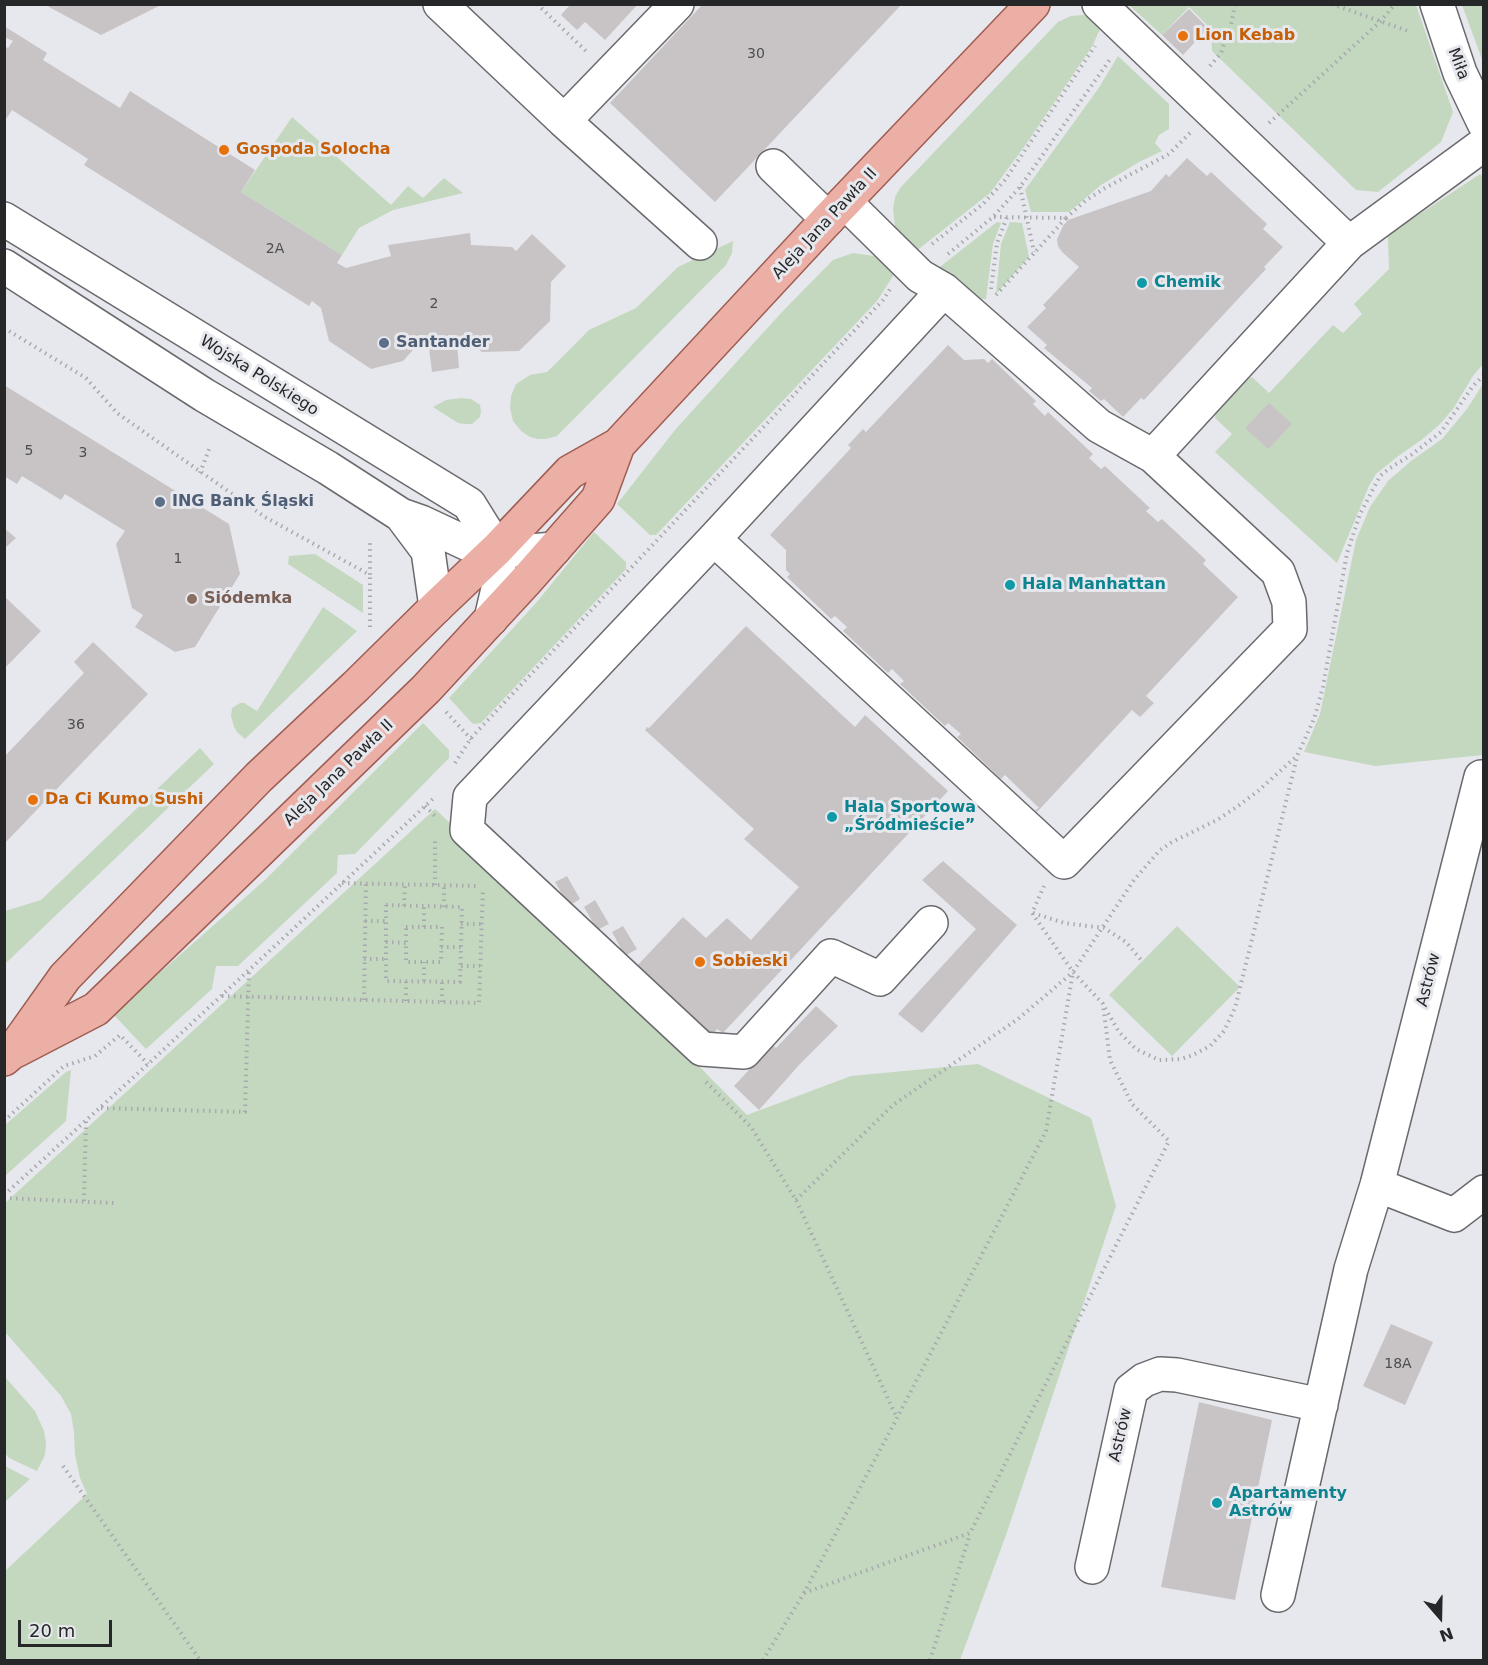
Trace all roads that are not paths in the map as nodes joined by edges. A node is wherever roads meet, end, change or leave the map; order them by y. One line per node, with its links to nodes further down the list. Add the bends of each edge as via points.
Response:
1 (440, 4): 6 (street)
2 (677, 4): 6 (street)
3 (1033, 4): 10 (main road, Aleja Jana Pawła II)
4 (1437, 4): 7 (street, Miła, via 1460,74)
5 (1114, 19): 13 (street)
6 (564, 121): 12 (street)
7 (1484, 123)
8 (1484, 144): 13 (street)
9 (773, 166): 10 (street)
10 (836, 211): 15 (street); 16 (main road, Aleja Jana Pawła II)
11 (4, 219): 20 (street, Wojska Polskiego, via 469,504)
12 (700, 243)
13 (1349, 243): 17 (street)
14 (4, 266): 18 (street, via 194,389)
15 (924, 277): 17 (street, via 982,307 1100,426); 19 (street)
16 (618, 445): 20 (main road, Aleja Jana Pawła II, via 570,472); 21 (main road, Aleja Jana Pawła II, via 598,499)
17 (1153, 456): 19 (street, via 1278,572 1289,602 1290,629 1064,862)
18 (401, 515): 20 (street, via 468,544); 22 (street, via 428,551)
19 (714, 539): 25 (street, via 470,797 467,830 702,1049 744,1052 831,956 880,979)
20 (497, 549): 21 (street); 22 (main road, Aleja Jana Pawła II); 23 (street, Wojska Polskiego, via 500,580)
21 (554, 549): 23 (main road, Aleja Jana Pawła II)
22 (435, 607): 26 (main road, Aleja Jana Pawła II, via 259,777 65,977)
23 (491, 619): 26 (main road, Aleja Jana Pawła II, via 426,689 96,1009)
24 (1484, 777): 27 (street, Astrów)
25 (931, 923)
26 (7, 1053)
27 (1377, 1185): 28 (street, via 1454,1215); 29 (street, Astrów, via 1351,1269)
28 (1484, 1192)
29 (1321, 1405): 30 (street, Astrów, via 1177,1375 1160,1374 1144,1380 1131,1390); 31 (street, Astrów)
30 (1092, 1567)
31 (1278, 1595)

